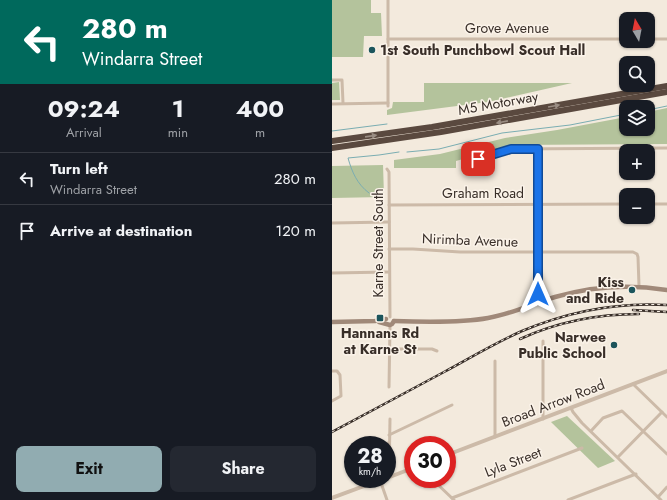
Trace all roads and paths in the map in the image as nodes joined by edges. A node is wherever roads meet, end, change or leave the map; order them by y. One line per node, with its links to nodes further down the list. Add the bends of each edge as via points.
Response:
1 (388, 0): 3 (street)
2 (667, 38): 5 (street)
3 (388, 39): 4 (street, Grove Avenue); 10 (street, via 388,104)
4 (619, 39)
5 (655, 39)
6 (332, 80): 10 (street, via 342,80)
7 (667, 86): 11 (highway, M5 Motorway, one-way to 7, via 432,127)
8 (667, 92): 12 (highway, M5 Motorway, one-way to 12, via 462,129)
9 (332, 104): 10 (street)
10 (343, 104)
11 (332, 141)
12 (332, 148)
13 (667, 148): 14 (street)
14 (538, 149): 15 (street, via 511,149); 17 (street)
15 (478, 159)
16 (387, 169): 21 (street, Karne Street South)
17 (538, 204): 18 (street, Graham Road); 21 (street, Graham Road); 25 (street)
18 (619, 204)
19 (655, 204): 20 (street)
20 (667, 204)
21 (389, 205): 22 (street, Karne Street South)
22 (389, 222): 23 (street); 24 (street, Karne Street South)
23 (332, 224)
24 (389, 249): 25 (street, Nirimba Avenue); 26 (street, Karne Street South)
25 (538, 252): 28 (street, Nirimba Avenue, via 633,252 638,257); 30 (street)
26 (389, 272): 27 (street); 31 (street, Karne Street South)
27 (332, 273)
28 (639, 286): 29 (main road); 30 (main road, via 594,288)
29 (667, 290)
30 (540, 302): 31 (main road, via 510,313 465,321)
31 (389, 321): 32 (main road); 34 (street, Karne Street South)
32 (332, 322)
33 (543, 341): 47 (street)
34 (390, 350): 35 (street); 40 (street, Karne Street South)
35 (437, 351)
36 (495, 361): 51 (street)
37 (332, 371): 41 (street, via 339,372 340,375 340,396)
38 (667, 371): 39 (street, Broad Arrow Road)
39 (633, 384): 43 (street, Broad Arrow Road); 44 (street)
40 (389, 387)
41 (332, 401)
42 (452, 405): 50 (street)
43 (571, 408): 47 (street, Broad Arrow Road); 48 (street)
44 (662, 412): 45 (street); 49 (street)
45 (667, 417)
46 (390, 419): 50 (street)
47 (543, 419): 51 (street, Broad Arrow Road)
48 (591, 431): 49 (street, via 603,418 622,411); 55 (street)
49 (643, 431): 54 (street); 55 (street)
50 (389, 435)
51 (495, 437): 53 (street, Broad Arrow Road)
52 (582, 448): 63 (street, Lyla Street)
53 (456, 452)
54 (667, 454)
55 (618, 457): 56 (street)
56 (636, 474): 61 (street); 65 (street)
57 (667, 487): 61 (street)
58 (360, 488): 62 (street)
59 (384, 488): 64 (street)
60 (441, 488): 63 (street)
61 (658, 496): 66 (street)
62 (332, 498)
63 (453, 499)
64 (387, 500)
65 (568, 500)
66 (661, 500)

